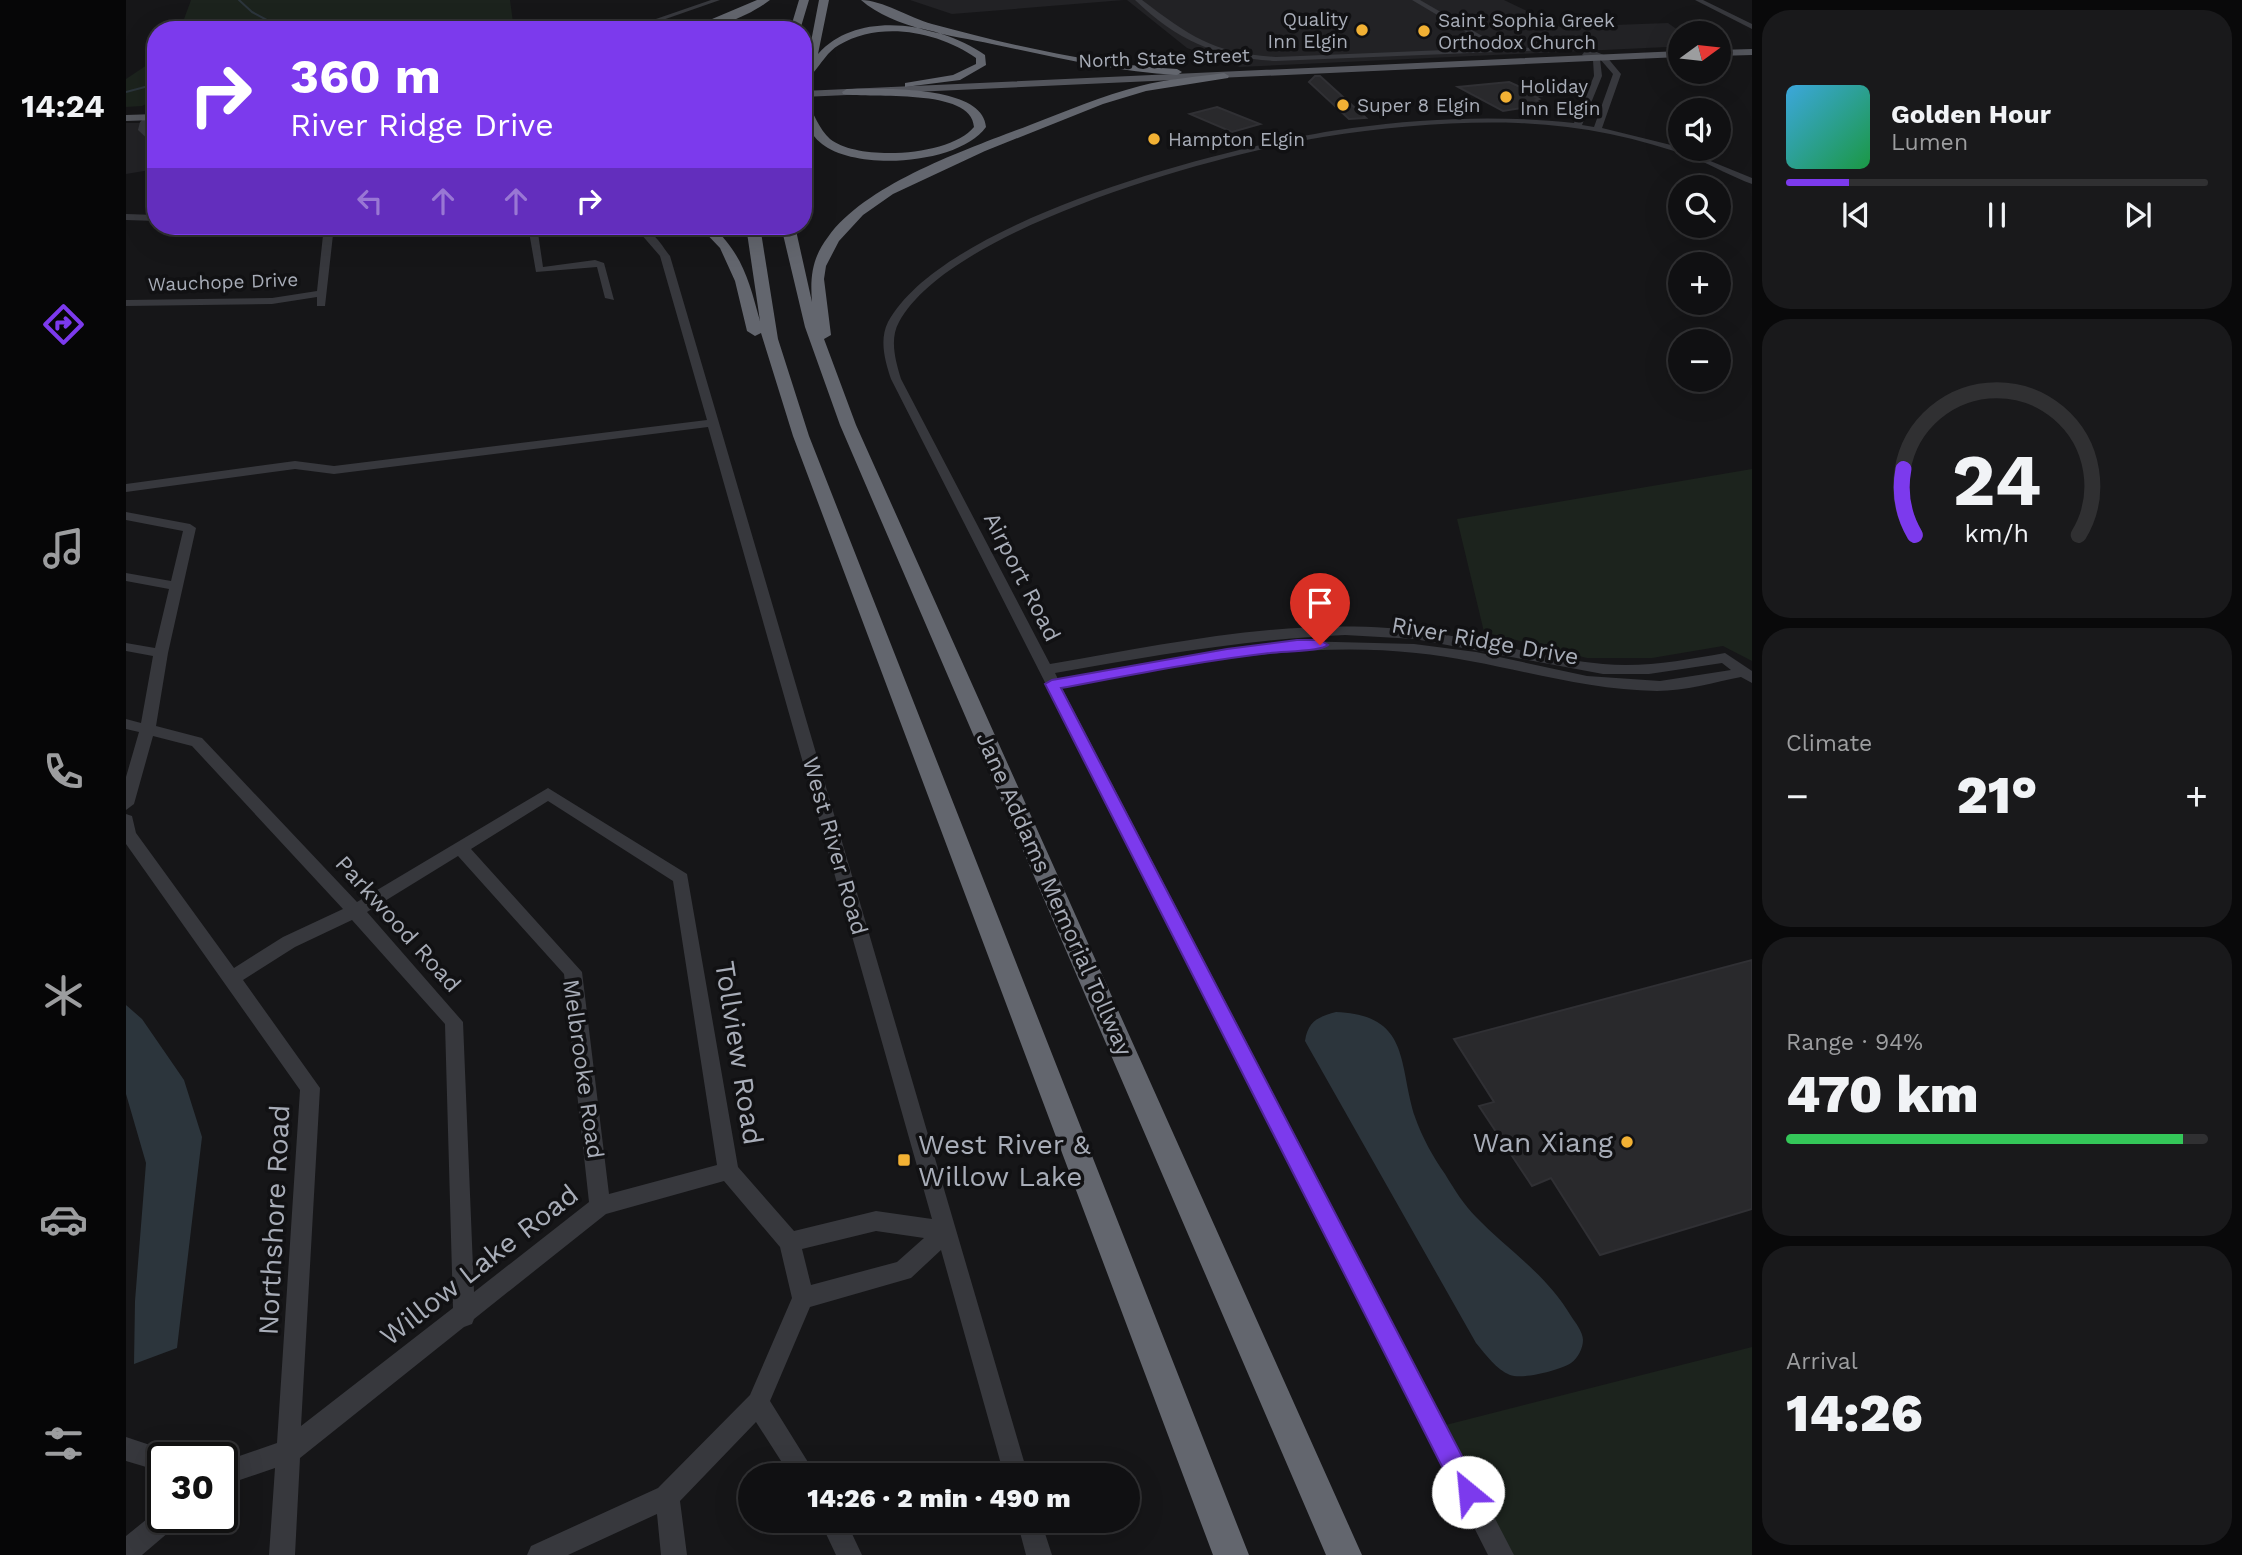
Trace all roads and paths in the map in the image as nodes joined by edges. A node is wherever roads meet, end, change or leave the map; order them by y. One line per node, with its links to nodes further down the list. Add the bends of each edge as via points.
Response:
1 (718, 0): 9 (street)
2 (765, 0): 10 (highway)
3 (804, 0): 11 (highway)
4 (824, 0): 17 (highway)
5 (866, 0): 22 (highway, via 903,18 1092,64)
6 (1138, 0): 13 (street, via 1199,45 1241,57)
7 (1416, 0): 13 (street)
8 (1698, 0): 12 (street)
9 (654, 21)
10 (720, 21)
11 (798, 21)
12 (1752, 27)
13 (1502, 50): 18 (street, via 1564,48)
14 (1752, 52): 15 (main road)
15 (1731, 53)
16 (1668, 55): 18 (main road)
17 (812, 57)
18 (1599, 58): 19 (main road, North State Street); 21 (street); 22 (main road, North State Street); 31 (street, via 1617,74)
19 (1564, 61): 21 (main road); 22 (main road, North State Street)
20 (812, 68): 23 (highway, via 834,44 874,31 944,35 981,57 981,65 956,78)
21 (1598, 71): 30 (street)
22 (1225, 74): 23 (main road, North State Street); 26 (main road, North State Street); 43 (highway, via 1144,88 1043,122 888,191 858,212 833,239 819,266)
23 (891, 86): 24 (main road, North State Street)
24 (812, 91)
25 (812, 91): 26 (main road, North State Street)
26 (847, 92): 29 (highway, via 946,99 971,108 980,127 970,139 947,149 881,156 830,144)
27 (147, 114): 28 (main road)
28 (126, 116)
29 (812, 120)
30 (1577, 127): 31 (street, Airport Road); 54 (street, Airport Road, via 1520,121 1459,123 1346,132 1257,147 1043,216 970,253 912,294 892,323 888,338 896,379)
31 (1597, 130): 32 (street, Airport Road, via 1657,143)
32 (1752, 181)
33 (126, 217): 34 (street)
34 (147, 218)
35 (328, 235): 42 (street, Wauchope Drive, via 322,298)
36 (534, 235): 41 (street, via 540,270 601,265)
37 (649, 235): 44 (street, West River Road, via 665,256)
38 (714, 235): 45 (highway, via 726,246 742,281 770,380)
39 (754, 235): 45 (highway, via 770,339)
40 (790, 235): 43 (highway, Jane Addams Memorial Tollway, via 801,295)
41 (610, 299)
42 (126, 303)
43 (821, 356): 86 (highway, Jane Addams Memorial Tollway)
44 (713, 423): 46 (street, via 334,470 295,465); 64 (street, West River Road)
45 (800, 436): 85 (highway)
46 (126, 488)
47 (126, 516): 49 (street, via 190,528)
48 (126, 577): 49 (street)
49 (176, 586): 52 (street)
50 (1395, 639): 53 (street, River Ridge Drive, via 1587,681 1660,685); 53 (street, River Ridge Drive, via 1456,641 1605,669 1667,667 1725,658); 54 (street, River Ridge Drive, via 1297,645)
51 (126, 647): 52 (street)
52 (161, 653): 56 (street)
53 (1748, 675)
54 (1049, 677): 87 (street, Airport Road)
55 (126, 724): 56 (street, Parkwood Road)
56 (148, 728): 57 (street); 60 (street, Parkwood Road, via 197,742)
57 (126, 804)
58 (126, 820): 61 (street, Northshore Road, via 128,834)
59 (460, 848): 60 (street); 62 (street, Tollview Road, via 548,794 681,878); 63 (street, Melbrooke Road, via 573,972)
60 (355, 911): 61 (street, via 289,942); 67 (street, Parkwood Road, via 454,1023)
61 (231, 979): 70 (street, Northshore Road, via 310,1088)
62 (728, 1171): 63 (street, Willow Lake Road); 65 (street, Tollview Road)
63 (600, 1206): 67 (street, Willow Lake Road)
64 (946, 1231): 65 (street, via 876,1221); 66 (street, via 903,1270); 73 (street, West River Road)
65 (790, 1242): 66 (street, Tollview Road)
66 (803, 1298): 68 (street)
67 (464, 1316): 70 (street, Willow Lake Road)
68 (758, 1403): 72 (street); 75 (street)
69 (126, 1450): 71 (street)
70 (289, 1451): 74 (street, Willow Lake Road); 80 (street, Northshore Road)
71 (147, 1456)
72 (796, 1463)
73 (1013, 1463)
74 (238, 1469)
75 (667, 1497): 81 (street); 82 (street)
76 (148, 1533): 79 (street)
77 (840, 1533): 83 (street)
78 (1033, 1533): 84 (street)
79 (126, 1552)
80 (282, 1555)
81 (540, 1555)
82 (674, 1555)
83 (849, 1555)
84 (1039, 1555)
85 (1231, 1555)
86 (1343, 1555)
87 (1501, 1555)

